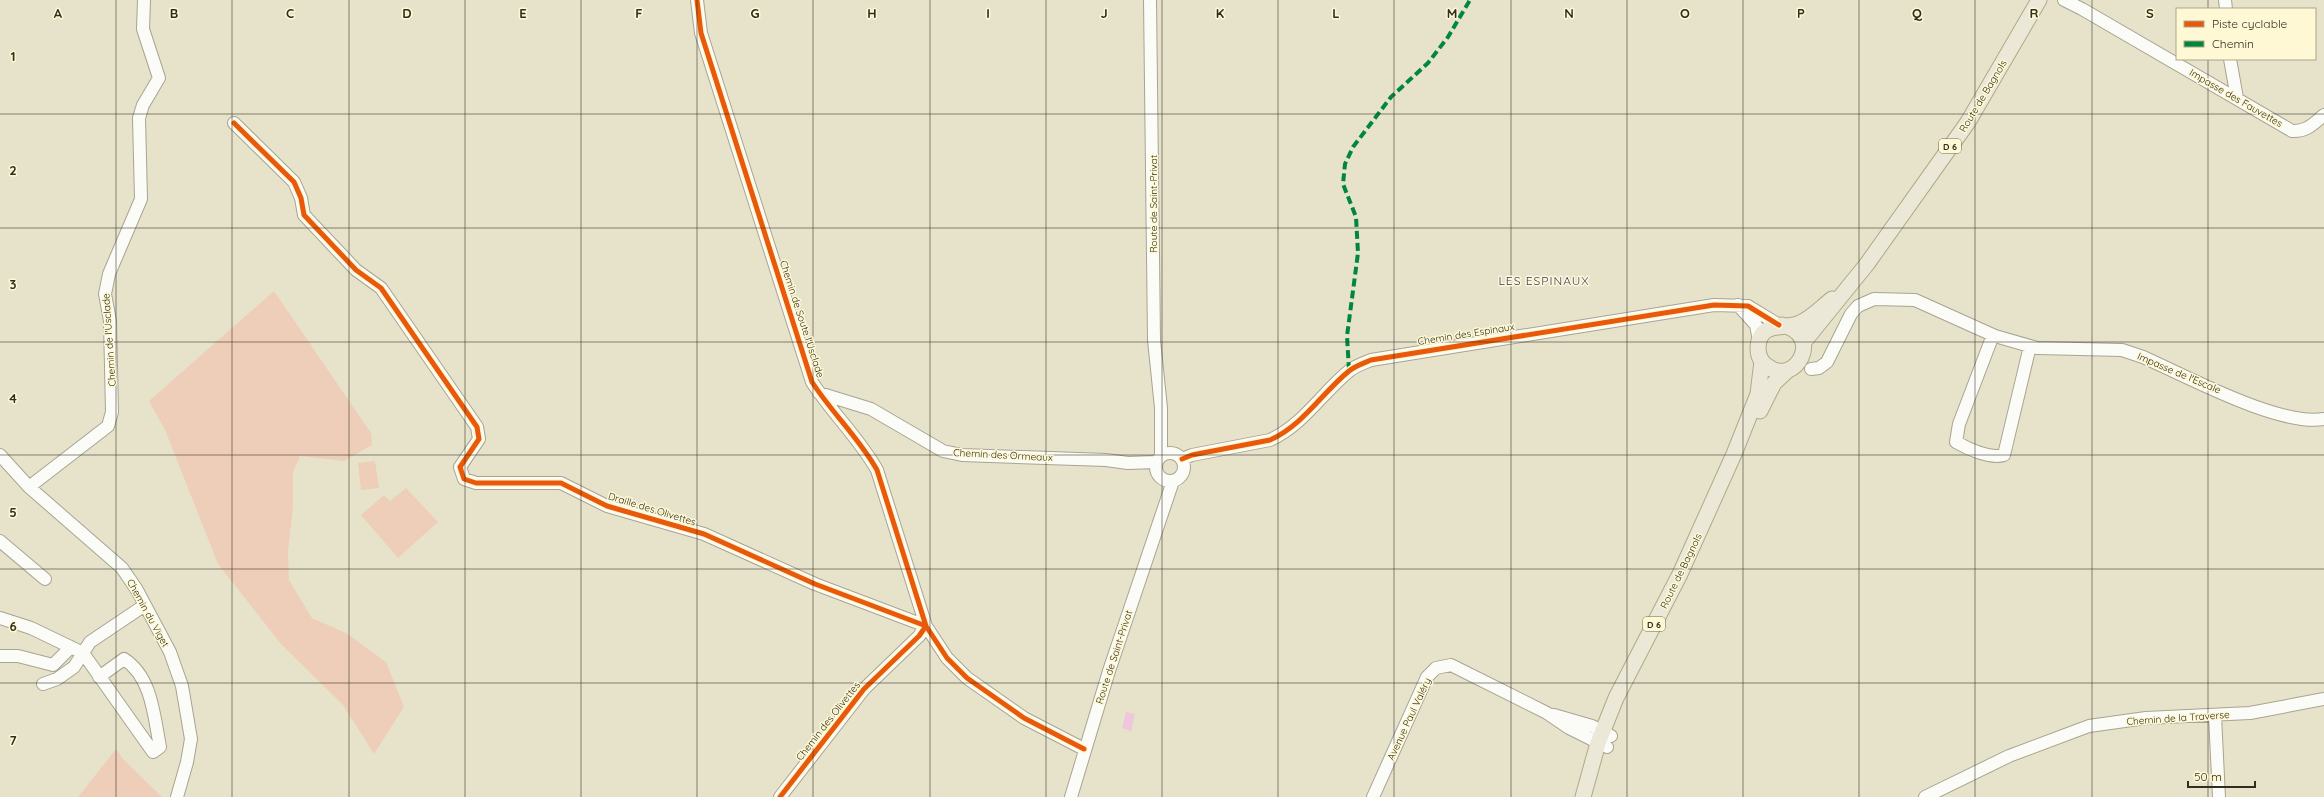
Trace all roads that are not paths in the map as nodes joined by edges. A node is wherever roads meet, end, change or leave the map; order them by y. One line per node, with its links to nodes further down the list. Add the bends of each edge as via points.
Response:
1 (144, 0): 26 (street, Chemin de l'Usclade, via 143,29 159,78 143,105 139,118 141,199 109,274 105,294 110,321 112,412 108,426)
2 (697, 0): 20 (street, Chemin de Soute l'Usclade, via 701,33 812,382)
3 (1150, 0): 24 (street, Route de Saint-Privat, via 1154,340)
4 (2039, 0): 10 (main road, Route de Bagnols / D 6, via 1968,122)
5 (2064, 0): 7 (street, Impasse des Fauvettes)
6 (2230, 60): 7 (street)
7 (2237, 98): 8 (street, Impasse des Fauvettes, via 2292,131 2309,128)
8 (2324, 115)
9 (234, 123): 32 (street, Draille des Olivettes, via 294,182 301,198 304,215 356,270 381,288 477,427 479,439 460,467 464,478 476,483 561,483 607,506 704,534 815,584)
10 (1850, 285): 12 (main road, D 6, via 1802,322); 15 (main road, D 6)
11 (1738, 305): 12 (street, Chemin des Espinaux, via 1748,306); 14 (street, via 1756,325); 24 (street, Chemin des Espinaux, via 1714,305 1371,360 1349,370 1291,429 1279,436 1220,449 1195,460)
12 (1781, 325): 14 (main road, via 1766,330); 15 (main road, via 1796,331)
13 (1993, 335): 16 (street, Impasse de l'Escale); 16 (street, via 1959,424 1956,442 1966,448 1998,456 2004,454); 19 (street, Impasse de l'Escale, via 1915,300 1874,299 1858,306 1827,362 1819,368)
14 (1759, 341): 17 (main road, via 1758,352)
15 (1803, 344): 18 (main road, via 1802,358); 19 (street, via 1805,360)
16 (2030, 346): 21 (street, Impasse de l'Escale, via 2122,350 2272,413)
17 (1762, 361): 18 (main road, via 1773,370); 23 (main road, D 6, via 1758,394)
18 (1790, 369): 19 (street); 23 (main road, D 6, via 1774,383)
19 (1811, 369)
20 (819, 393): 24 (street, Chemin des Ormeaux, via 870,409 943,451 962,455); 32 (street, Chemin de Soute l'Usclade, via 866,450 877,470)
21 (2324, 419)
22 (0, 455): 26 (street, Chemin du Viget)
23 (1737, 456): 40 (main road, Route de Bagnols / D 6, via 1630,679)
24 (1168, 464): 25 (street); 25 (street, Route de Saint-Privat, via 1181,476); 27 (street, Route de Saint-Privat)
25 (1173, 481): 27 (street, Route de Saint-Privat)
26 (29, 487): 30 (street, Chemin du Viget, via 122,568)
27 (1160, 519): 41 (street, Route de Saint-Privat)
28 (0, 541): 29 (street)
29 (45, 580)
30 (145, 605): 34 (street, via 90,642); 42 (street, Chemin du Viget, via 170,652 186,704 190,750)
31 (0, 618): 33 (street, via 31,628)
32 (926, 626): 41 (street, via 947,658 967,678 1024,718); 43 (street, Chemin des Olivettes, via 919,636 864,689)
33 (71, 647): 34 (street); 35 (street, via 52,664 18,656)
34 (83, 653): 36 (street); 37 (street, via 74,667 57,679)
35 (0, 656)
36 (99, 676): 36 (street, via 153,752 160,747 149,691 134,666 124,659)
37 (43, 684)
38 (2324, 699): 39 (street, Chemin de la Traverse, via 2250,713)
39 (2215, 716): 48 (street, Chemin de la Traverse, via 2146,718 2077,730 2009,756); 49 (street)
40 (1605, 740): 45 (street, Avenue Paul Valéry, via 1592,726 1547,713 1451,665 1436,668 1427,677); 46 (main road, Route de Bagnols / D 6); 47 (main road, Route de Bagnols / D 6)
41 (1084, 749): 44 (street, Route de Saint-Privat)
42 (177, 797)
43 (780, 797)
44 (1071, 797)
45 (1373, 797)
46 (1583, 797)
47 (1591, 797)
48 (1925, 797)
49 (2219, 797)

